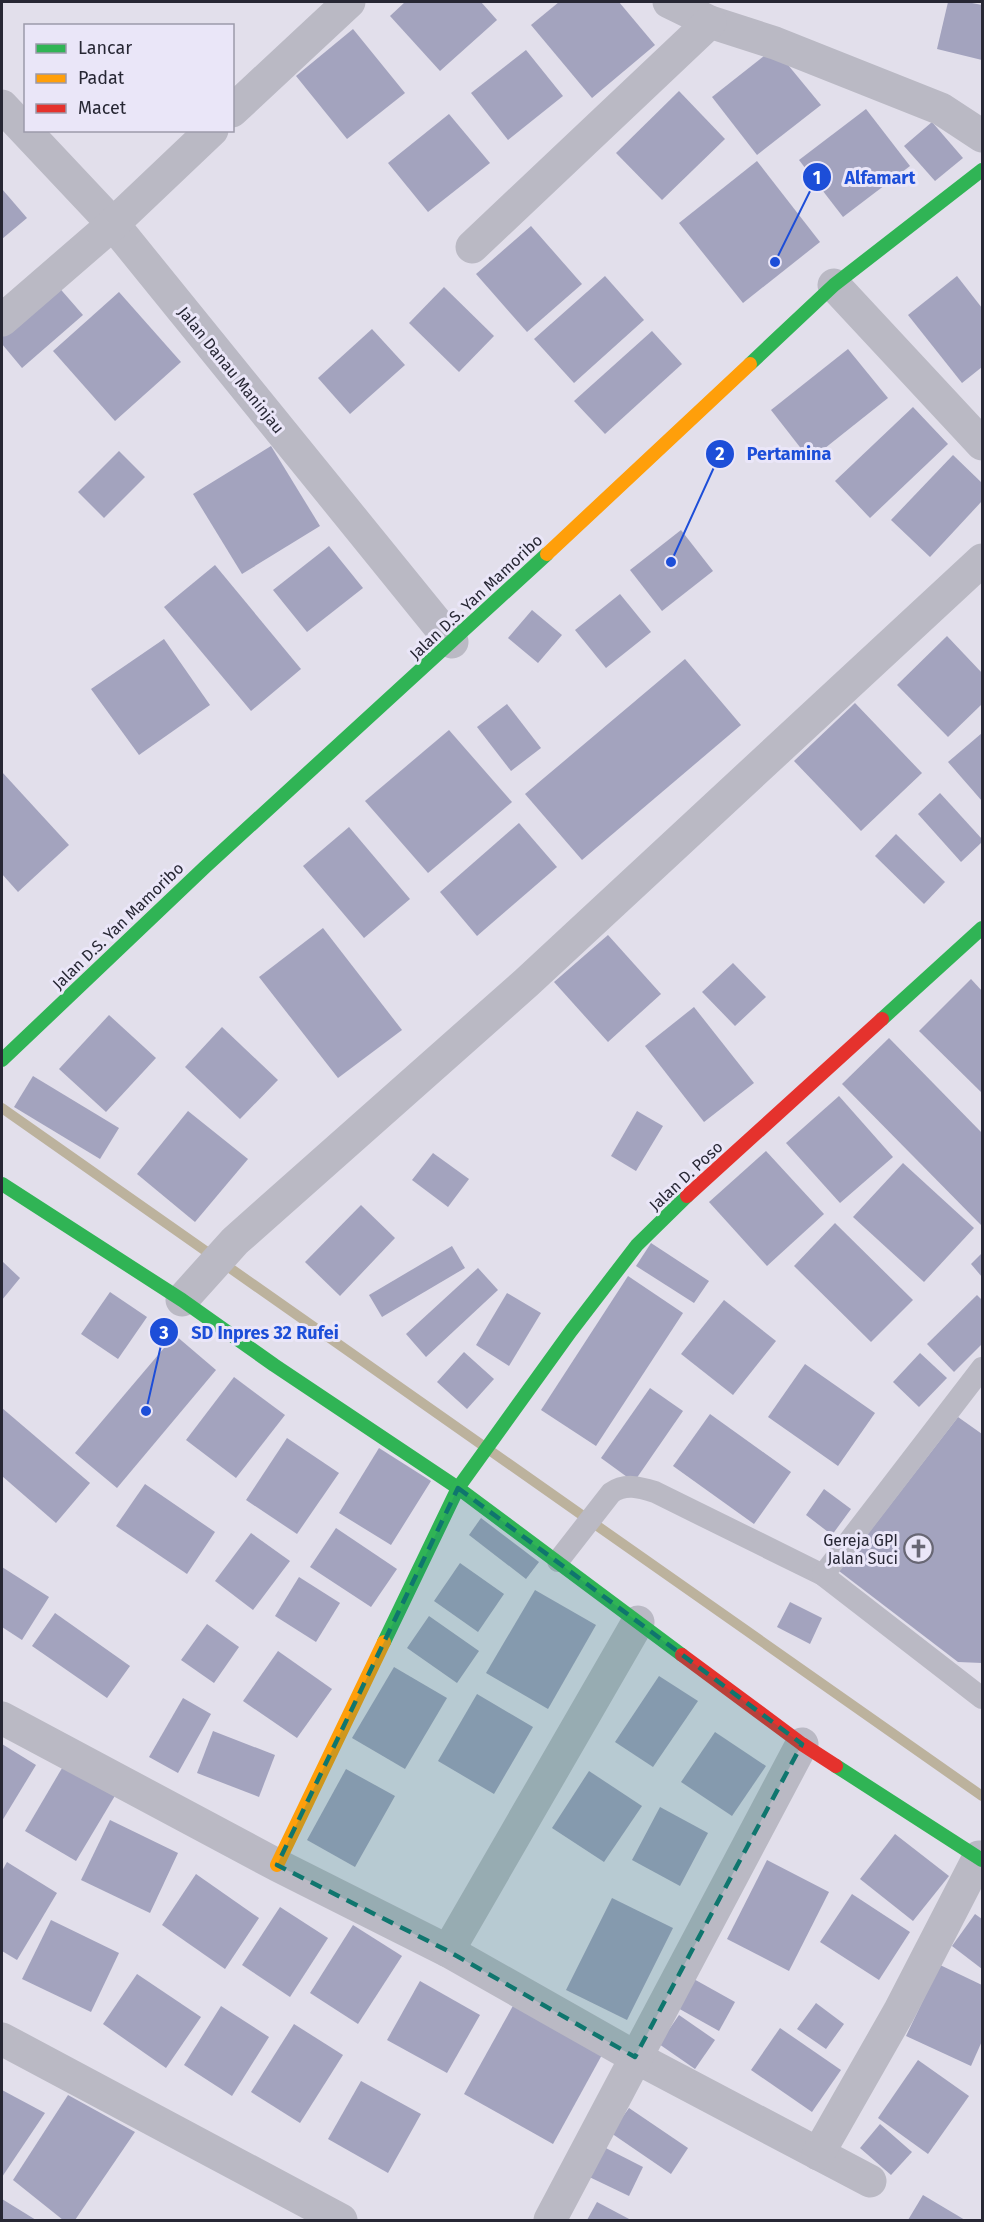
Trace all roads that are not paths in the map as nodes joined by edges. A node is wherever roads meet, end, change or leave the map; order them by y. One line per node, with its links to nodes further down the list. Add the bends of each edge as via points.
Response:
1 (349, 2): 5 (street)
2 (669, 2): 3 (street)
3 (710, 21): 9 (street, via 941,109); 12 (street)
4 (2, 106): 6 (street, Jalan Danau Maninjau)
5 (234, 109)
6 (24, 129)
7 (26, 132): 11 (street, Jalan Danau Maninjau)
8 (210, 132): 11 (street)
9 (982, 136)
10 (982, 170): 13 (street, Jalan D.S. Yan Mamoribo)
11 (113, 224): 14 (street); 17 (street, Jalan Danau Maninjau)
12 (472, 247)
13 (834, 285): 15 (street); 17 (street, Jalan D.S. Yan Mamoribo)
14 (2, 320)
15 (982, 444)
16 (982, 560): 21 (street, via 526,983 235,1241)
17 (452, 642): 19 (street, Jalan D.S. Yan Mamoribo, via 205,867)
18 (982, 928): 23 (street, Jalan D. Poso, via 637,1245)
19 (2, 1060)
20 (2, 1184): 21 (street)
21 (192, 1289): 23 (street, via 273,1365)
22 (982, 1368): 25 (lane)
23 (458, 1488): 24 (street); 31 (street, Jalan D. Poso)
24 (558, 1561): 25 (lane, via 610,1493 617,1488 639,1487); 26 (street)
25 (823, 1575): 27 (lane)
26 (638, 1622): 29 (street); 32 (street)
27 (982, 1698)
28 (2, 1718): 31 (street)
29 (802, 1744): 30 (street); 34 (street)
30 (981, 1858): 35 (street)
31 (277, 1865): 32 (street)
32 (448, 1951): 34 (street)
33 (2, 2039): 37 (street)
34 (635, 2057): 35 (street); 38 (street)
35 (818, 2154): 36 (street)
36 (870, 2181)
37 (341, 2220)
38 (550, 2220)

